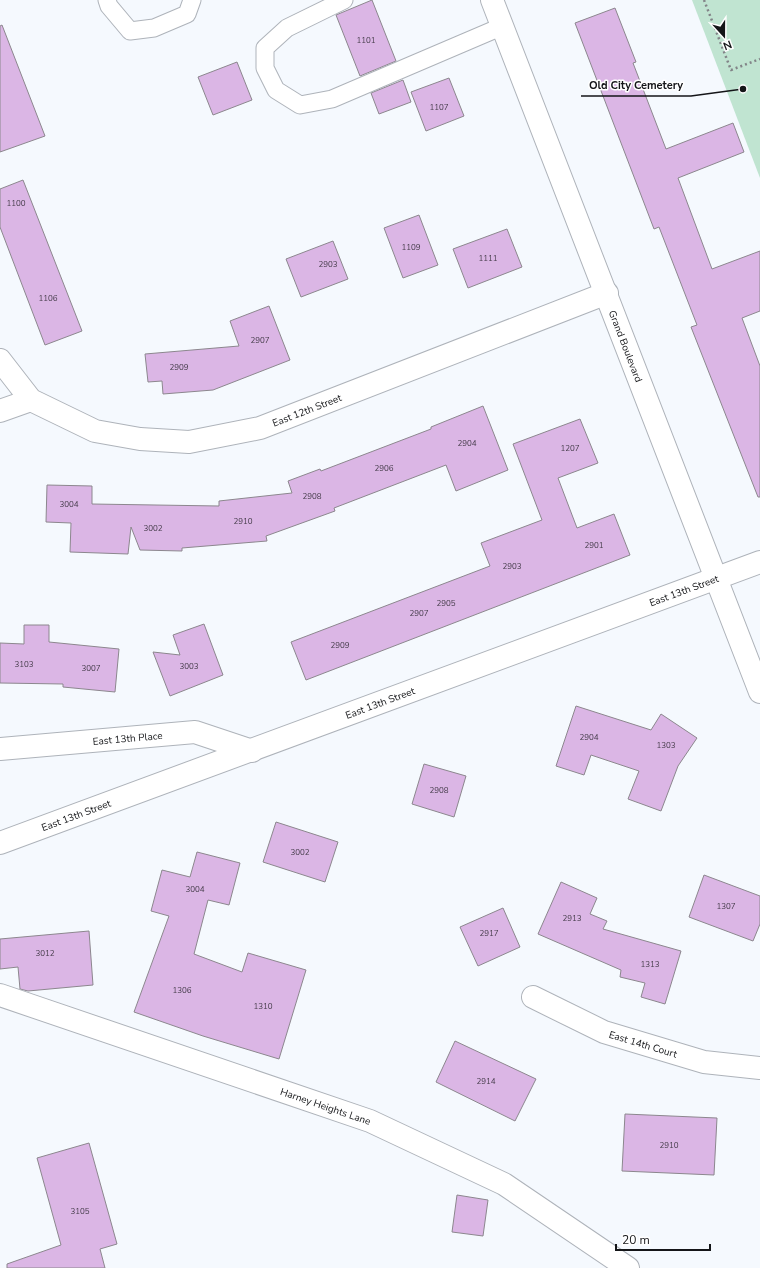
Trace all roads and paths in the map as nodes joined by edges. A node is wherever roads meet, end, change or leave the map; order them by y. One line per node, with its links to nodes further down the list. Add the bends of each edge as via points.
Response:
1 (107, 0): 2 (lane, via 130,31 154,28 187,14)
2 (192, 0)
3 (344, 0): 6 (lane, via 287,28 265,48 265,68 276,90 300,105 332,99)
4 (492, 0): 6 (street, Grand Boulevard)
5 (704, 0): 7 (path, via 730,70)
6 (504, 26): 8 (street, Grand Boulevard)
7 (760, 59)
8 (607, 293): 10 (street, East 12th Street, via 260,428 189,442 140,439 95,431); 13 (street, Grand Boulevard)
9 (0, 360): 10 (street)
10 (32, 400): 11 (street)
11 (0, 412)
12 (760, 562): 13 (street, East 13th Street)
13 (716, 578): 14 (street, Grand Boulevard); 16 (street, East 13th Street)
14 (760, 692)
15 (0, 749): 16 (street, East 13th Place, via 195,732)
16 (252, 751): 17 (street, East 13th Street)
17 (0, 843)
18 (0, 995): 21 (street, Harney Heights Lane, via 370,1121 504,1184)
19 (533, 997): 20 (street, East 14th Court, via 604,1032 704,1062)
20 (760, 1068)
21 (628, 1268)

